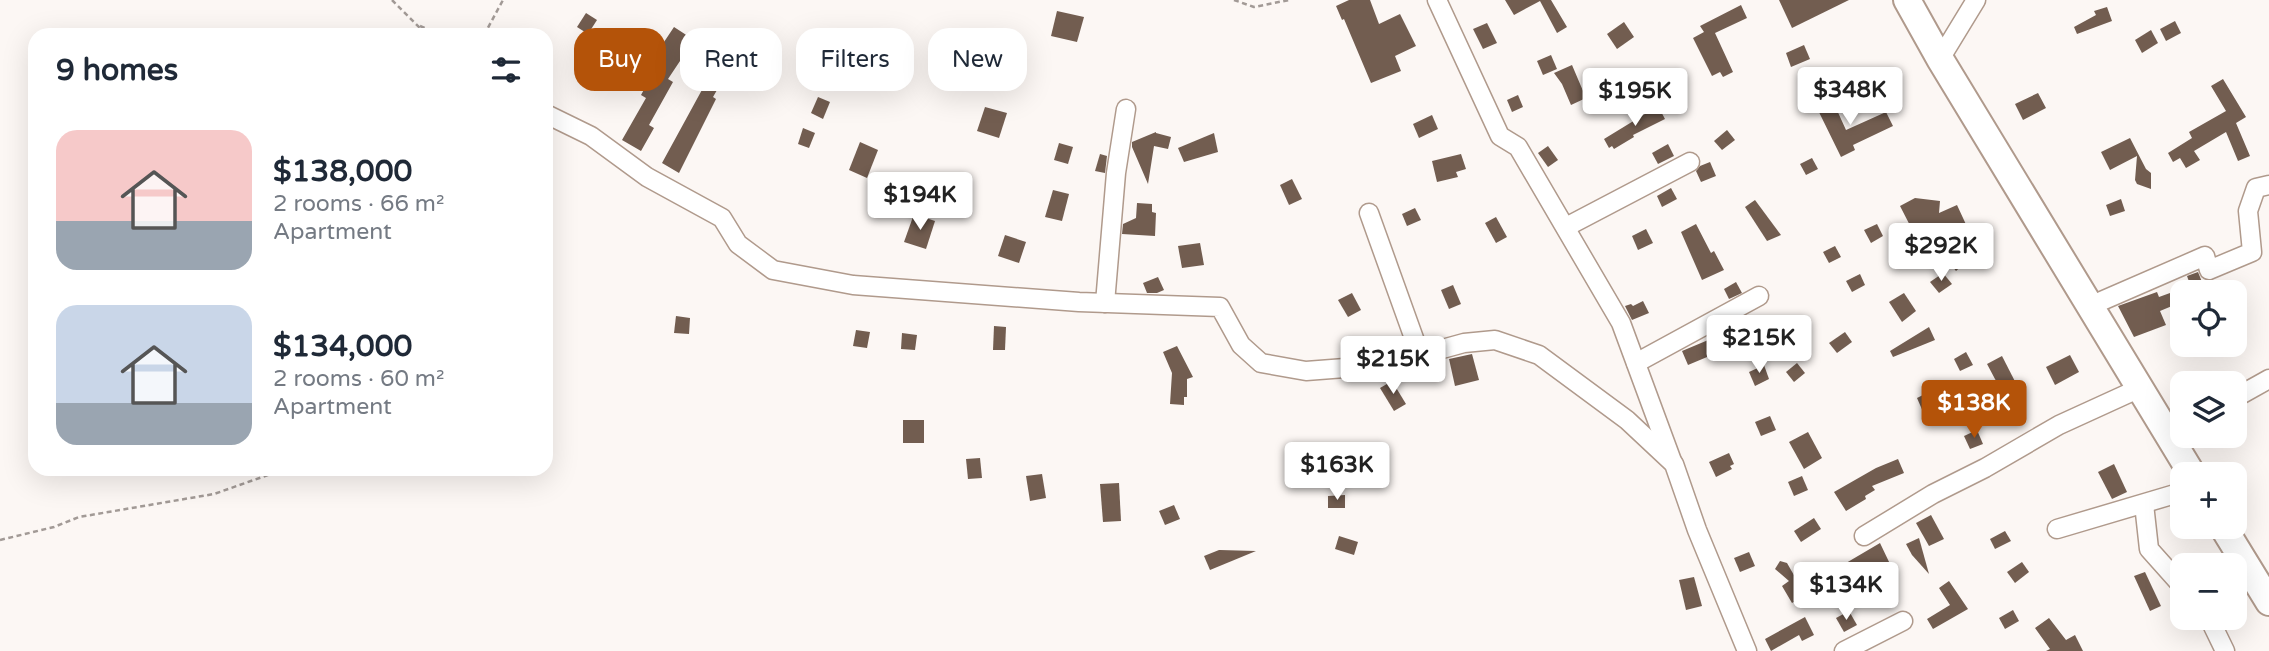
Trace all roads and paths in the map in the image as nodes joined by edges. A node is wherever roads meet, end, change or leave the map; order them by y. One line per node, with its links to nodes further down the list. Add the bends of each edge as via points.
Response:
1 (391, 0): 8 (path)
2 (503, 0): 11 (path)
3 (1234, 0): 4 (path, via 1255,7)
4 (1289, 0)
5 (1437, 0): 18 (street, via 1500,136 1518,147)
6 (1907, 0): 12 (main road)
7 (1976, 0): 12 (street)
8 (417, 24): 9 (path); 10 (path)
9 (420, 28)
10 (426, 28)
11 (488, 28)
12 (1940, 59): 21 (main road)
13 (1126, 109): 20 (street)
14 (553, 117): 20 (street, via 722,218 738,244 773,270 853,285)
15 (1690, 162): 18 (street)
16 (2269, 184): 21 (street, via 2256,188 2248,211 2252,252 2209,270 2206,257)
17 (1369, 213): 22 (street)
18 (1566, 227): 23 (street, via 1621,323)
19 (1759, 296): 23 (street)
20 (1105, 303): 22 (street, via 1220,307 1241,345 1261,363 1306,371 1384,365)
21 (2090, 306): 25 (main road)
22 (1420, 355): 28 (street, via 1496,340 1539,355 1627,420)
23 (1636, 363): 28 (street)
24 (2269, 379): 26 (street)
25 (2140, 388): 27 (main road); 33 (street, via 2059,425)
26 (2247, 391)
27 (2170, 426)
28 (1674, 464): 40 (street)
29 (265, 476): 35 (path, via 214,494 79,517)
30 (2170, 496): 31 (street)
31 (2144, 504): 32 (street); 36 (street, via 2148,549)
32 (2057, 529)
33 (1864, 536)
34 (2230, 539): 37 (main road)
35 (0, 540)
36 (2170, 573)
37 (2269, 602)
38 (1903, 621): 41 (street)
39 (2215, 630): 42 (street)
40 (1746, 651)
41 (1844, 651)
42 (2225, 651)

